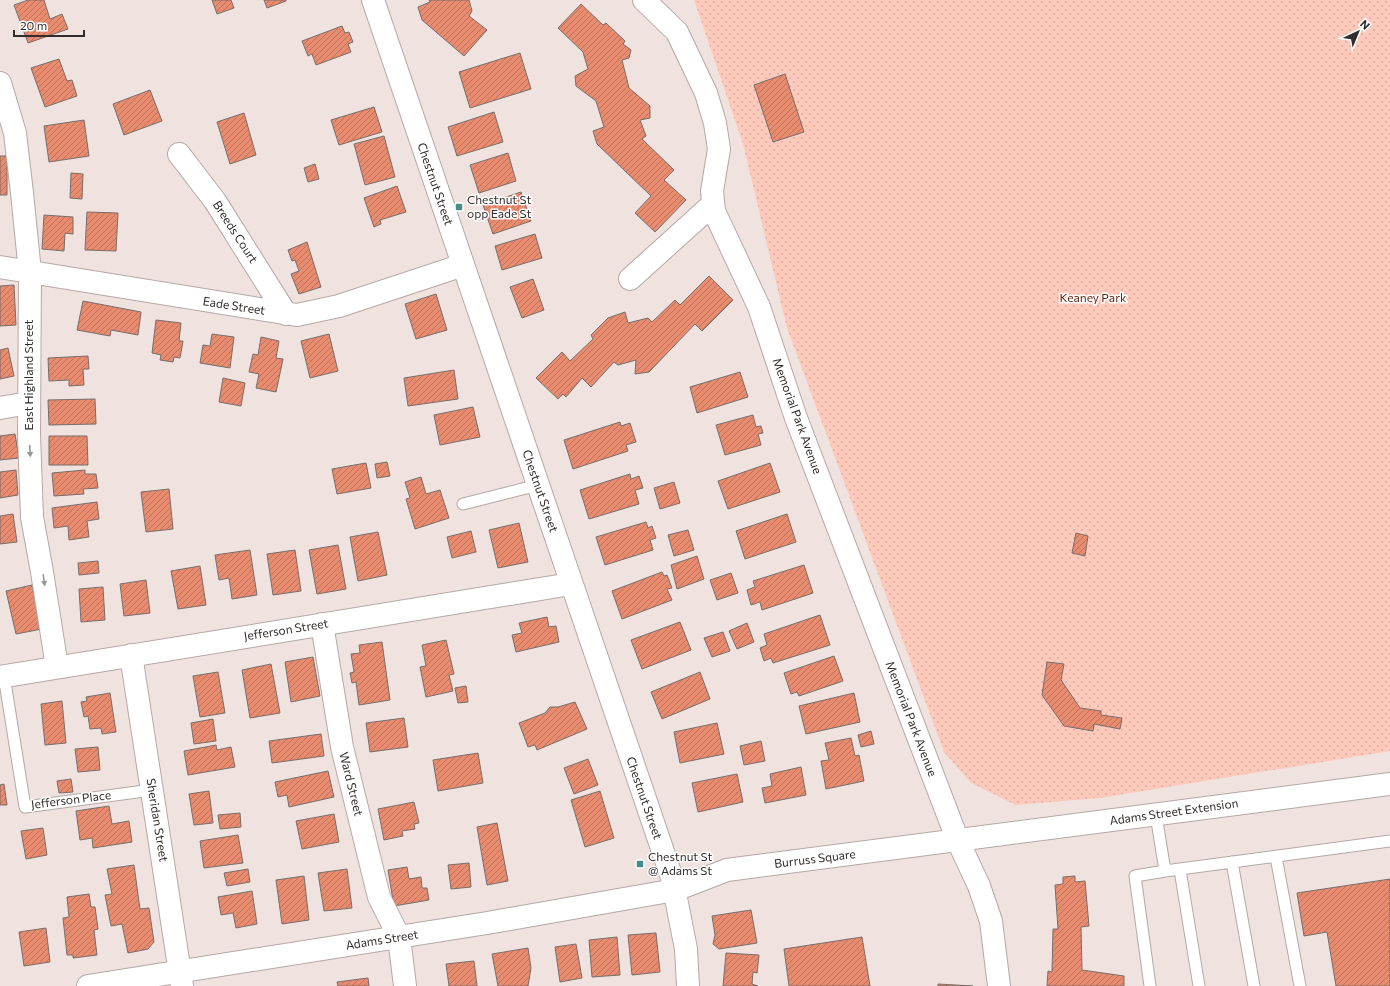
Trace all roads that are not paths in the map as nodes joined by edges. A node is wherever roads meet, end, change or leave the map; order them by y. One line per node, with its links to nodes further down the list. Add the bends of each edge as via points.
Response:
1 (373, 0): 6 (street, Chestnut Street)
2 (644, 0): 5 (street, Memorial Park Avenue, via 678,32 706,93 719,149 712,191)
3 (0, 83): 8 (street, East Highland Street, via 15,133)
4 (179, 154): 10 (street, Breeds Court, via 215,201)
5 (714, 204): 9 (street); 23 (street, Memorial Park Avenue, via 714,211 759,307 796,418)
6 (463, 265): 10 (street, Eade Street, via 334,308 297,315); 13 (street, Chestnut Street)
7 (0, 267): 8 (street, Eade Street)
8 (30, 272): 10 (street, Eade Street); 11 (street, East Highland Street)
9 (630, 278)
10 (286, 314)
11 (29, 403): 12 (street); 18 (street, East Highland Street, one-way to 18, via 32,517)
12 (0, 408)
13 (538, 485): 14 (lane); 15 (street, Chestnut Street)
14 (463, 504)
15 (572, 584): 16 (street, Jefferson Street); 29 (street, Chestnut Street)
16 (322, 624): 17 (street, Jefferson Street); 30 (street, Ward Street, via 342,747 378,897)
17 (131, 655): 18 (street, Jefferson Street); 21 (street, Sheridan Street)
18 (56, 667): 19 (street, Jefferson Street)
19 (2, 676): 21 (lane, Jefferson Place, via 25,807)
20 (1390, 784): 22 (street, Adams Street Extension)
21 (152, 790): 31 (street, Sheridan Street)
22 (1156, 815): 23 (street, Adams Street Extension); 28 (lane)
23 (958, 841): 29 (street, Burruss Square, via 727,870); 35 (street, Memorial Park Avenue, via 979,886 991,921)
24 (1390, 841): 25 (lane)
25 (1276, 856): 26 (lane); 39 (lane)
26 (1232, 862): 27 (lane); 38 (lane)
27 (1180, 870): 28 (lane); 37 (lane)
28 (1165, 872): 36 (lane, via 1135,876)
29 (675, 890): 30 (street, Adams Street); 34 (street, Chestnut Street, via 686,949)
30 (399, 938): 31 (street, Adams Street); 33 (street, Ward Street)
31 (182, 979): 32 (street, Adams Street)
32 (88, 986)
33 (405, 986)
34 (688, 986)
35 (999, 986)
36 (1150, 986)
37 (1199, 986)
38 (1254, 986)
39 (1300, 986)

